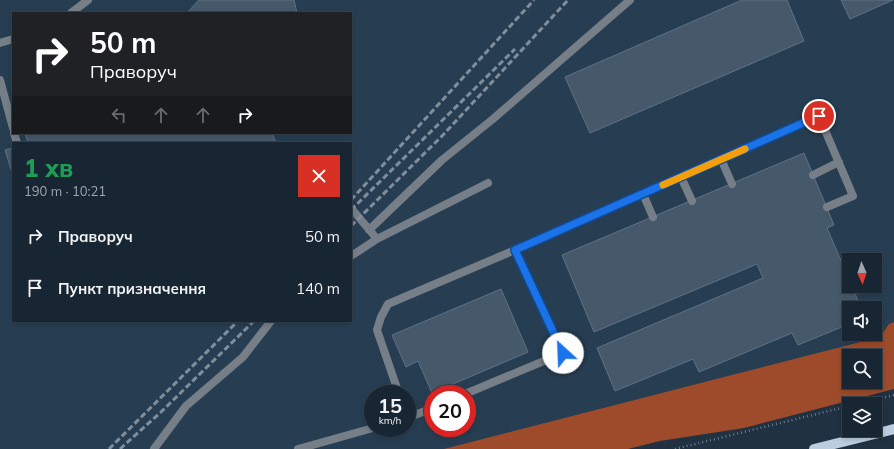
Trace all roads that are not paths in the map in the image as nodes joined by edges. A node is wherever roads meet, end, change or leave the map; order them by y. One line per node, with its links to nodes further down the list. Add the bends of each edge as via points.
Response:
1 (88, 0): 3 (lane)
2 (630, 0): 19 (lane, via 442,160)
3 (72, 12)
4 (12, 39): 5 (lane)
5 (0, 43)
6 (0, 80): 7 (lane)
7 (12, 124)
8 (721, 159): 9 (lane, via 819,116); 11 (lane); 13 (lane)
9 (839, 162): 10 (lane); 16 (lane, via 853,196)
10 (813, 175)
11 (681, 177): 14 (lane); 15 (lane)
12 (488, 183): 20 (lane)
13 (732, 184)
14 (643, 194): 18 (lane); 21 (lane)
15 (692, 200)
16 (826, 207)
17 (352, 209): 19 (lane)
18 (652, 217)
19 (369, 230): 20 (lane)
20 (377, 240): 22 (lane)
21 (515, 250): 24 (lane, via 388,304 377,330); 25 (lane, via 563,353)
22 (352, 255)
23 (270, 322): 28 (lane, via 243,356 186,406)
24 (396, 385)
25 (476, 389)
26 (894, 429): 30 (main road)
27 (364, 431): 29 (lane)
28 (154, 449)
29 (298, 449)
30 (814, 449)

